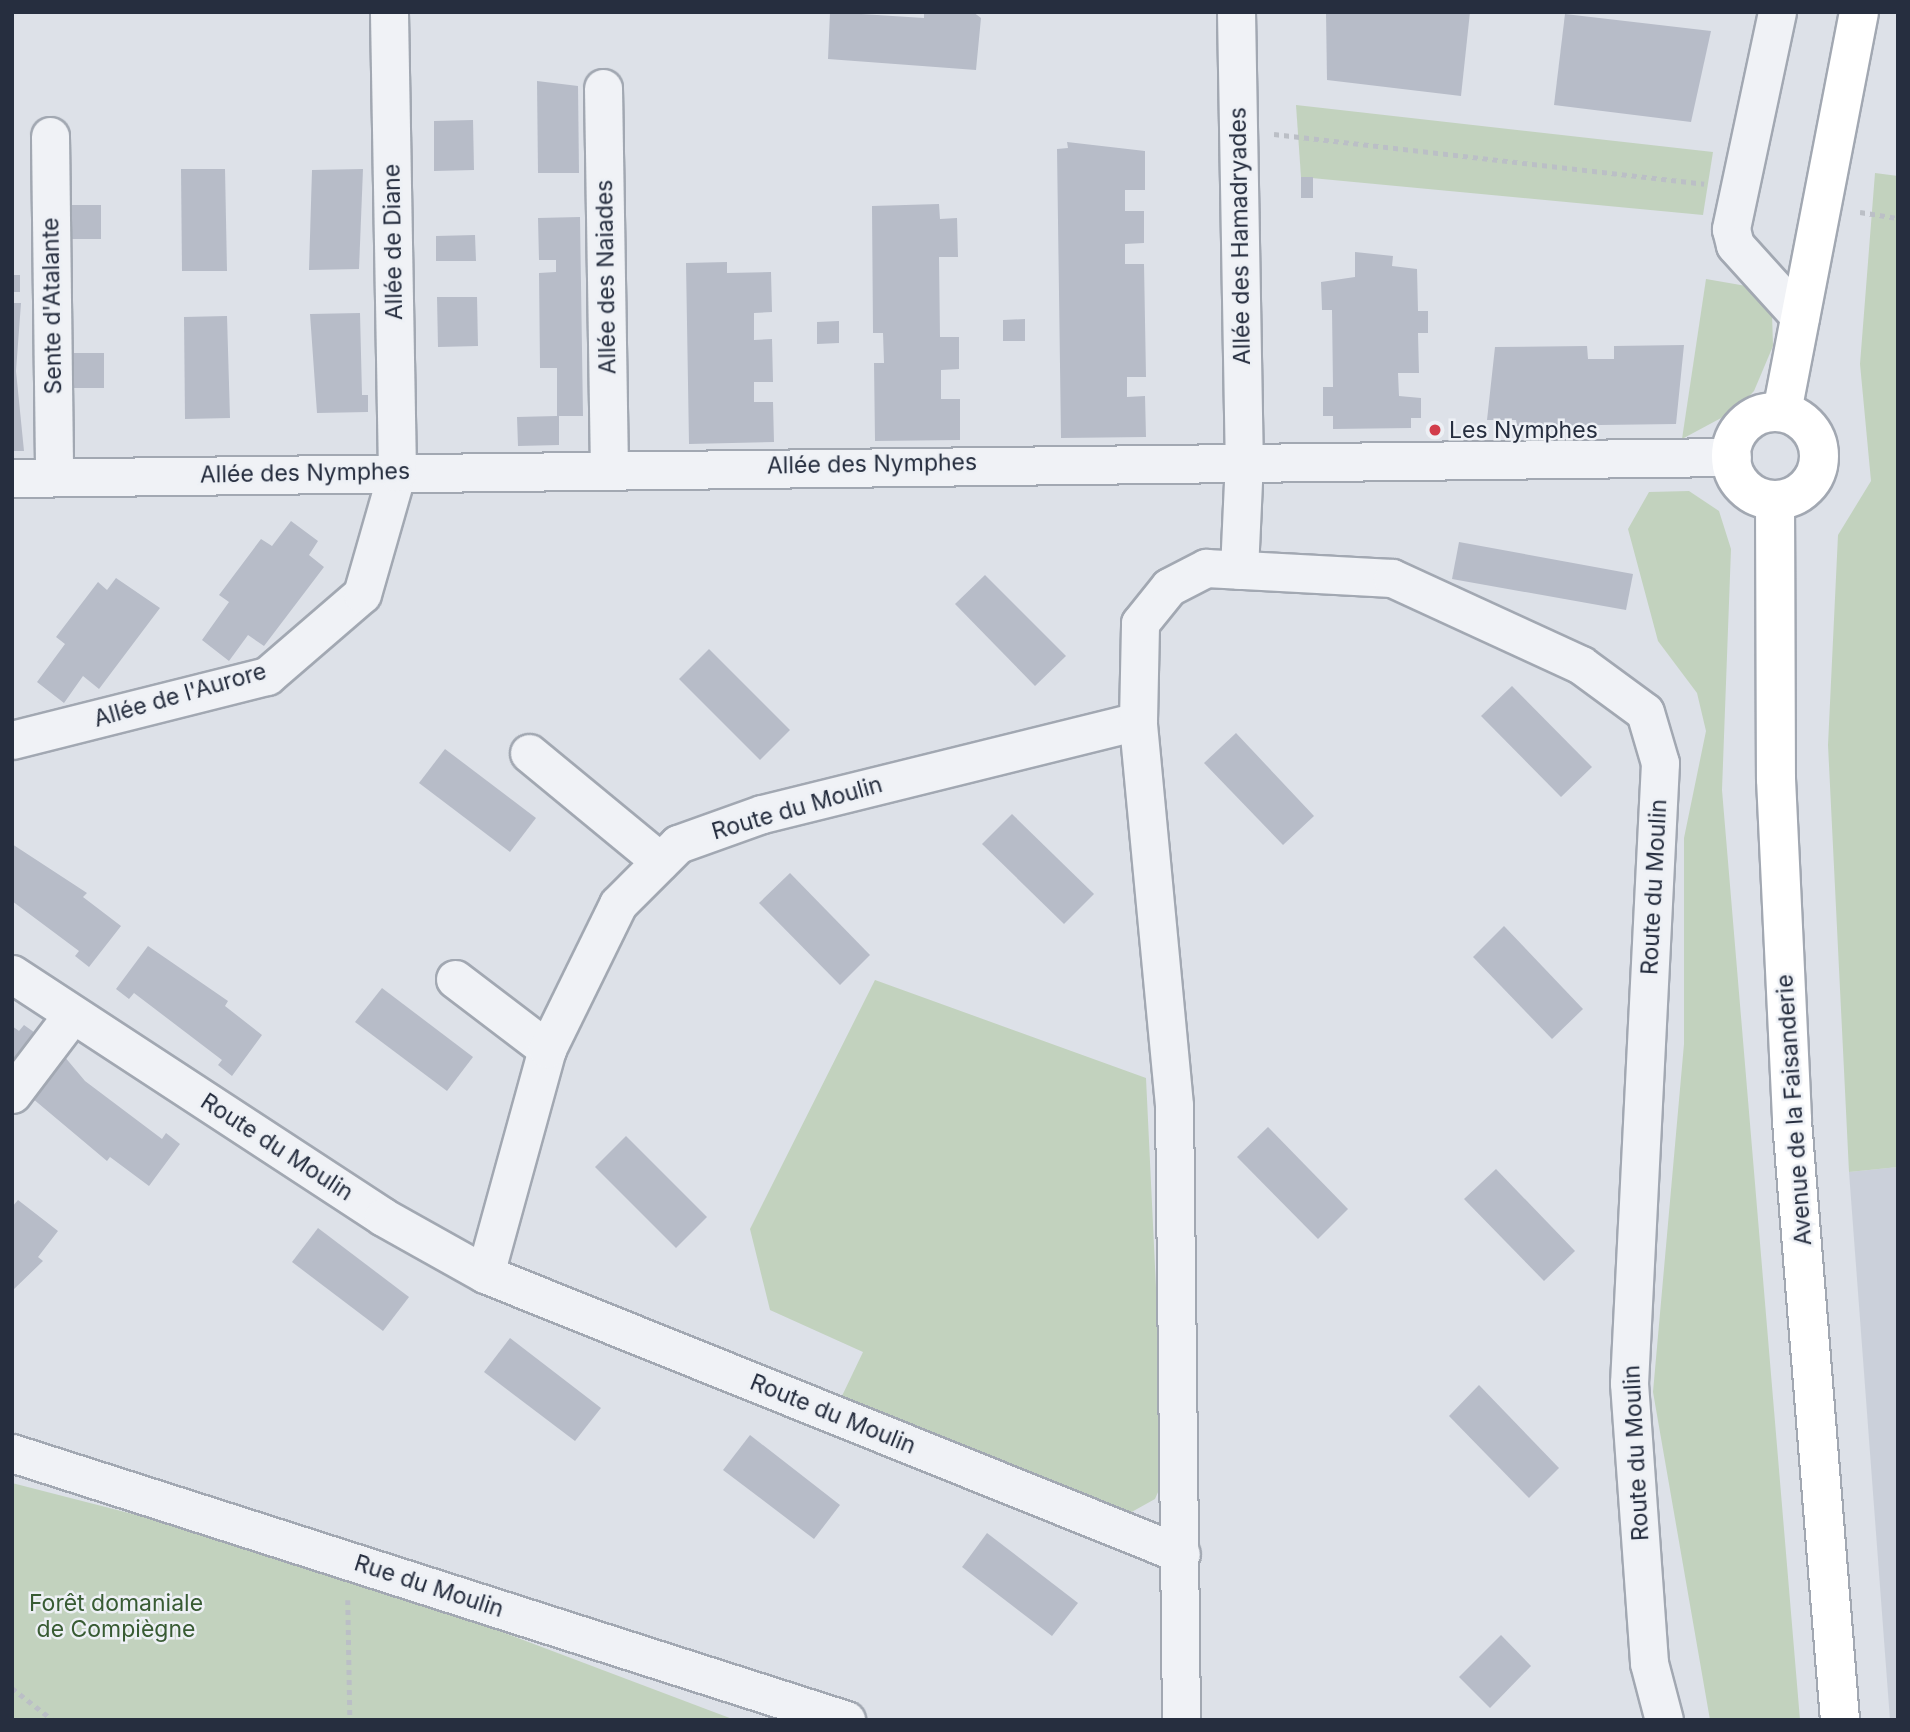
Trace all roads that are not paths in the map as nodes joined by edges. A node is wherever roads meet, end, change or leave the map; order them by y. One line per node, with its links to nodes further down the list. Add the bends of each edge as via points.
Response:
1 (389, 12): 12 (street, Allée de Diane)
2 (1236, 12): 10 (street, Allée des Hamadryades)
3 (1777, 12): 7 (street, via 1736,187 1734,245)
4 (1859, 12): 7 (main road, via 1817,206)
5 (603, 88): 11 (street, Allée des Naiades)
6 (50, 136): 13 (street, Sente d'Atalante)
7 (1800, 317): 8 (main road)
8 (1782, 412): 9 (main road, via 1746,423); 15 (main road, via 1808,426 1819,452 1802,490)
9 (1732, 457): 10 (street, Allée des Nymphes); 15 (main road, via 1740,482)
10 (1244, 460): 11 (street, Allée des Nymphes); 16 (street, Allée des Hamadryades)
11 (609, 467): 12 (street, Allée des Nymphes)
12 (397, 472): 13 (street, Allée des Nymphes); 18 (street, Allée de l'Aurore, via 362,594 267,676)
13 (54, 476): 14 (street, Allée des Nymphes)
14 (12, 478)
15 (1776, 500): 32 (main road, Avenue de la Faisanderie, via 1776,779 1792,1121)
16 (1239, 570): 17 (street, Route du Moulin, via 1206,568 1169,587 1140,623); 31 (street, Route du Moulin, via 1392,578 1581,665 1645,712 1661,763 1629,1383 1649,1663)
17 (1138, 721): 20 (street, Route du Moulin, via 762,814 678,844); 28 (street, Route du Moulin, via 1174,1105)
18 (12, 740)
19 (528, 753): 20 (street)
20 (660, 861): 24 (street, Route du Moulin, via 618,904)
21 (12, 974): 23 (street, Route du Moulin)
22 (455, 979): 24 (street)
23 (72, 1015): 25 (street); 26 (street, Route du Moulin, via 383,1217)
24 (547, 1049): 26 (street, Route du Moulin)
25 (12, 1094)
26 (485, 1273): 28 (street, Route du Moulin)
27 (12, 1453): 29 (street, Rue du Moulin)
28 (1181, 1554): 30 (street, Route du Moulin)
29 (846, 1720)
30 (1181, 1720)
31 (1664, 1720)
32 (1840, 1720)

